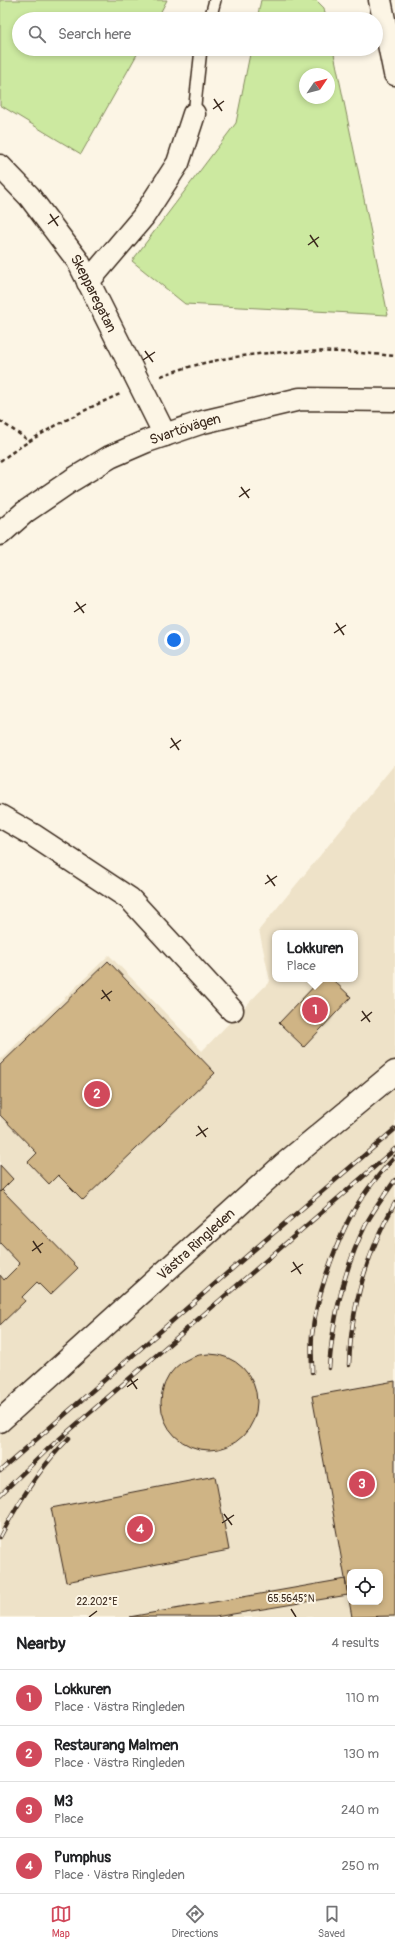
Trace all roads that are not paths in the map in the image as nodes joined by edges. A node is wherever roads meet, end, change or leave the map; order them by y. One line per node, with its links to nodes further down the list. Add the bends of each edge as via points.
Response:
1 (215, 0): 3 (lane)
2 (380, 0): 4 (street)
3 (212, 12)
4 (382, 12)
5 (383, 15): 7 (street)
6 (200, 56): 8 (lane)
7 (395, 74)
8 (194, 114): 10 (street, via 178,162 143,217)
9 (0, 166): 10 (street, Skepparegatan, via 29,196 78,261)
10 (88, 282): 12 (street, Skepparegatan)
11 (395, 400): 12 (street, Svartövägen, via 300,399 203,422)
12 (165, 435): 13 (street, Svartövägen, via 110,458 72,480 25,512)
13 (0, 534)
14 (0, 816): 15 (street, via 130,899)
15 (232, 1010)
16 (395, 1072): 17 (street, Västra Ringleden, via 284,1164)
17 (0, 1421)

